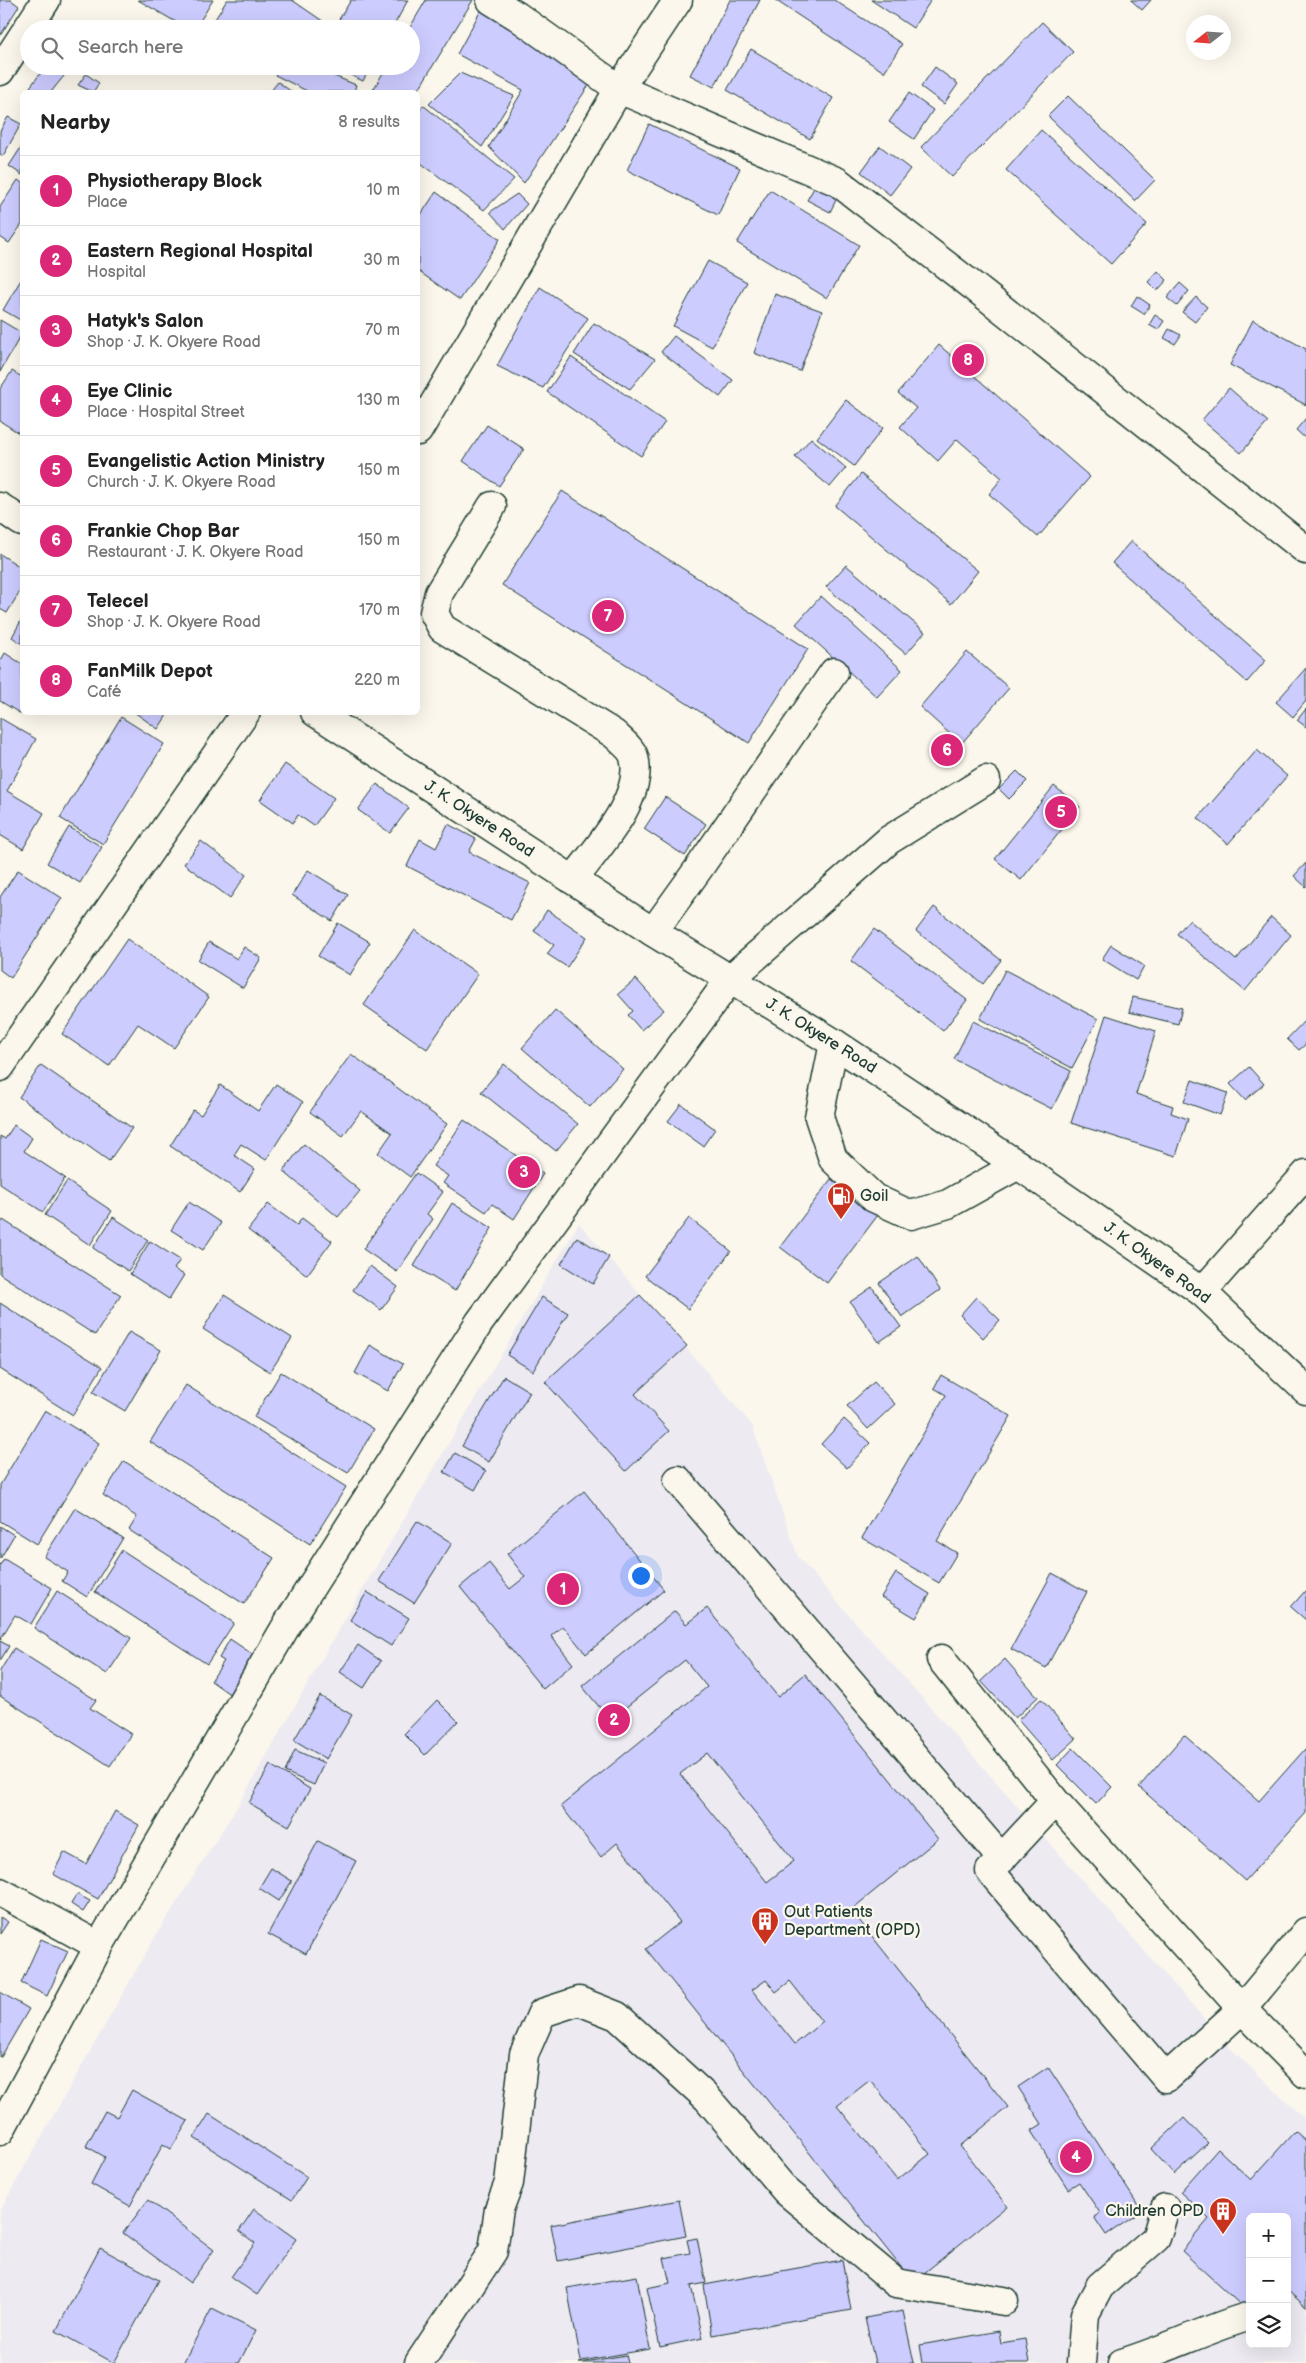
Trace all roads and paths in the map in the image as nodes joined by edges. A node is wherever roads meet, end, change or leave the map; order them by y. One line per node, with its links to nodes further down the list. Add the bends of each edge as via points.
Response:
1 (46, 0): 4 (street)
2 (491, 0): 7 (street)
3 (678, 0): 7 (street)
4 (33, 20)
5 (20, 40): 6 (street)
6 (0, 70)
7 (619, 90): 8 (street); 12 (street, via 838,182)
8 (420, 427)
9 (492, 506): 17 (street, via 439,594 434,613 442,628 614,734 634,755 636,781 623,812)
10 (0, 507): 11 (street)
11 (20, 521)
12 (1306, 550)
13 (834, 672): 18 (street)
14 (244, 715): 21 (street)
15 (320, 715): 17 (street, J. K. Okyere Road)
16 (986, 780): 19 (street, via 889,840)
17 (573, 880): 18 (street, J. K. Okyere Road)
18 (652, 932): 19 (street, J. K. Okyere Road)
19 (730, 979): 20 (street, J. K. Okyere Road); 32 (street, via 479,1323 288,1623)
20 (834, 1043): 22 (street, J. K. Okyere Road); 22 (street, via 819,1116 833,1159 874,1198 911,1215 948,1204)
21 (0, 1067)
22 (1018, 1164): 24 (street, J. K. Okyere Road)
23 (1306, 1174): 24 (street)
24 (1202, 1292): 25 (street, J. K. Okyere Road)
25 (1306, 1390)
26 (678, 1480): 29 (street)
27 (941, 1659): 28 (street)
28 (1055, 1801): 29 (street); 33 (street)
29 (1002, 1858): 33 (street, via 990,1871 1166,2078)
30 (0, 1892): 32 (street)
31 (1306, 1932): 33 (street)
32 (99, 1946): 35 (street)
33 (1242, 2009): 34 (street)
34 (1306, 2074)
35 (0, 2131)
36 (1165, 2208): 40 (street, via 1156,2238 1100,2286 1085,2314)
37 (1004, 2301): 39 (street, via 896,2282 786,2191 706,2098 617,2016 580,2001 542,2013 527,2046 509,2183 499,2209 493,2251)
38 (1246, 2317): 41 (street)
39 (419, 2363)
40 (1090, 2363)
41 (1122, 2363)

